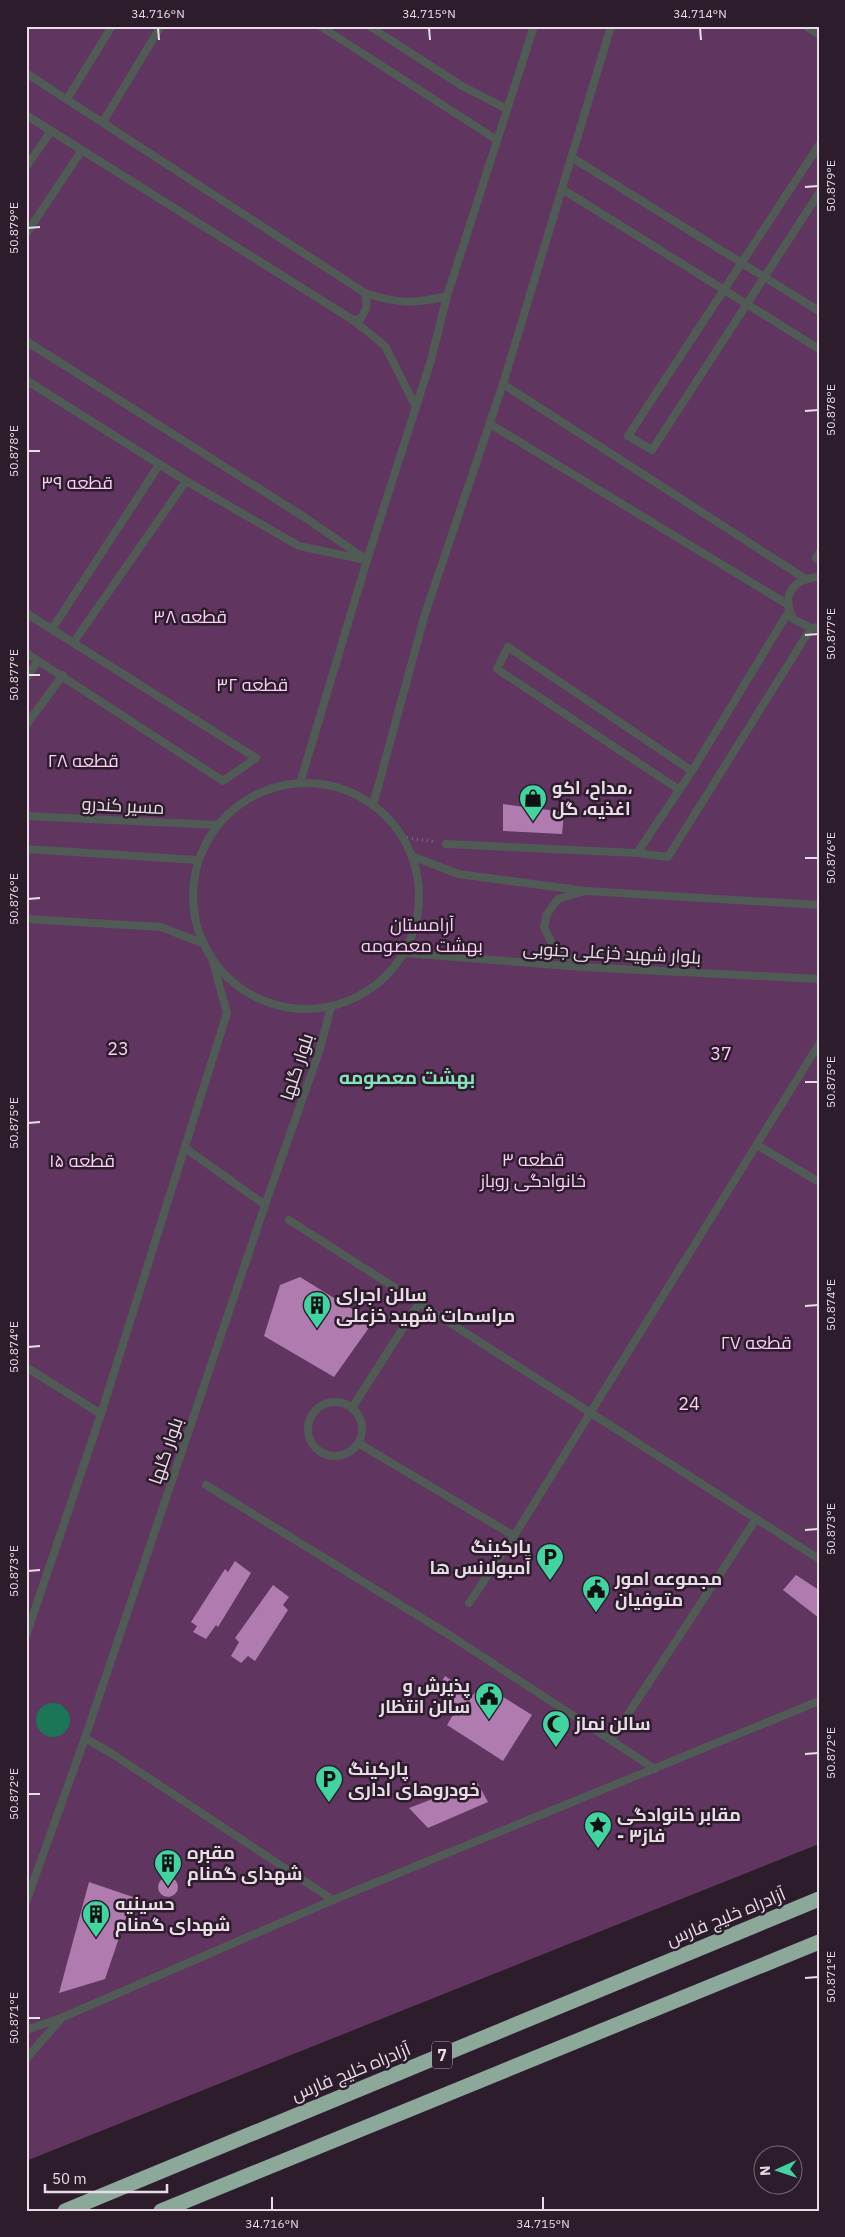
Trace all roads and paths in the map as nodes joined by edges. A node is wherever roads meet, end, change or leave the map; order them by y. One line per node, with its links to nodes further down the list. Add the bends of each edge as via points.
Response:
1 (112, 26): 10 (lane)
2 (161, 26): 13 (lane)
3 (320, 26): 15 (lane)
4 (369, 26): 11 (lane, via 462,86)
5 (534, 26): 11 (lane)
6 (611, 26): 18 (lane)
7 (805, 26): 8 (lane)
8 (819, 35)
9 (26, 73): 10 (lane)
10 (67, 99): 13 (lane)
11 (507, 109): 15 (lane)
12 (26, 115): 14 (lane)
13 (103, 122): 26 (lane)
14 (51, 131): 17 (lane); 19 (lane)
15 (497, 140): 27 (lane)
16 (819, 145): 23 (lane)
17 (82, 150): 22 (lane); 30 (lane)
18 (571, 157): 20 (lane); 23 (lane)
19 (26, 168)
20 (562, 189): 25 (lane); 34 (lane)
21 (819, 193): 24 (lane)
22 (26, 234)
23 (742, 263): 24 (lane); 25 (lane)
24 (764, 277): 28 (lane); 29 (lane)
25 (724, 290): 28 (lane); 28 (lane, via 628,436 652,450)
26 (366, 293): 27 (lane, via 404,303); 30 (lane, via 365,312 360,319)
27 (447, 296): 35 (lane)
28 (747, 304): 32 (lane)
29 (819, 311)
30 (353, 320): 35 (lane, via 385,346)
31 (26, 341): 40 (lane, via 304,517)
32 (819, 349)
33 (26, 380): 37 (lane)
34 (503, 384): 36 (lane); 43 (lane)
35 (416, 407): 40 (lane)
36 (490, 424): 44 (lane); 57 (lane, via 425,614)
37 (159, 465): 38 (lane); 47 (lane)
38 (186, 482): 40 (lane, via 299,546); 48 (lane)
39 (819, 553): 41 (lane, via 816,558)
40 (366, 560): 55 (lane)
41 (819, 560)
42 (819, 577): 43 (lane)
43 (804, 578): 44 (lane, via 791,588)
44 (788, 608): 46 (lane, via 793,619); 54 (lane)
45 (26, 613): 47 (lane)
46 (815, 628): 63 (lane, via 668,857)
47 (52, 629): 48 (lane)
48 (73, 643): 51 (lane, via 256,758 223,780)
49 (26, 654): 50 (lane)
50 (38, 661): 51 (lane); 52 (lane)
51 (63, 676): 53 (lane)
52 (26, 678)
53 (26, 725)
54 (692, 770): 56 (lane); 56 (lane, via 508,647 497,669)
55 (300, 783): 57 (lane, via 351,792); 59 (lane, via 263,791 231,811)
56 (678, 789): 63 (lane)
57 (373, 805): 60 (lane)
58 (26, 816): 59 (lane, مسیر کندرو)
59 (218, 825): 65 (lane)
60 (402, 836): 61 (path); 64 (lane)
61 (446, 844): 63 (lane)
62 (26, 849): 65 (lane)
63 (638, 853)
64 (412, 856): 66 (lane, via 458,874); 70 (lane, via 419,888 416,922)
65 (198, 860): 69 (lane, via 193,888 194,916)
66 (586, 891): 67 (lane); 72 (lane, via 558,899 547,914 544,927 554,948)
67 (819, 905)
68 (26, 919): 69 (lane, via 161,927)
69 (202, 943): 71 (lane)
70 (404, 953): 72 (lane, بلوار شهید خزعلی جنوبی); 74 (lane, via 385,978 360,996)
71 (212, 960): 74 (lane, via 244,992 269,1002 286,1008); 77 (lane, via 226,1013)
72 (582, 967): 73 (lane, بلوار شهید خزعلی جنوبی)
73 (819, 979)
74 (331, 1007): 79 (lane, بلوار گلها, via 319,1052)
75 (819, 1044): 76 (lane)
76 (757, 1145): 78 (lane); 84 (lane)
77 (185, 1148): 79 (lane); 85 (lane)
78 (819, 1182)
79 (265, 1205): 94 (lane, بلوار گلها)
80 (289, 1220): 81 (lane)
81 (419, 1304): 83 (lane); 84 (lane)
82 (26, 1368): 85 (lane)
83 (352, 1408): 86 (lane, via 362,1425); 86 (lane, via 338,1402 321,1406 310,1420 310,1437 314,1445 328,1455 345,1454)
84 (590, 1413): 88 (lane); 89 (lane)
85 (101, 1414): 92 (lane)
86 (358, 1443): 89 (lane)
87 (206, 1485): 95 (lane, via 451,1636)
88 (756, 1519): 90 (lane); 95 (lane)
89 (514, 1536): 91 (lane)
90 (819, 1559)
91 (469, 1603)
92 (26, 1636)
93 (819, 1701): 96 (lane)
94 (85, 1738): 98 (lane); 99 (lane, بلوار گلها)
95 (611, 1740): 96 (lane)
96 (655, 1769): 98 (lane)
97 (819, 1899): 104 (highway, آزادراه خلیج فارس / 7)
98 (333, 1900): 101 (lane)
99 (26, 1902)
100 (819, 1942): 105 (highway, 7)
101 (61, 2018): 102 (lane); 103 (lane)
102 (26, 2030)
103 (26, 2059)
104 (65, 2211)
105 (161, 2211)

